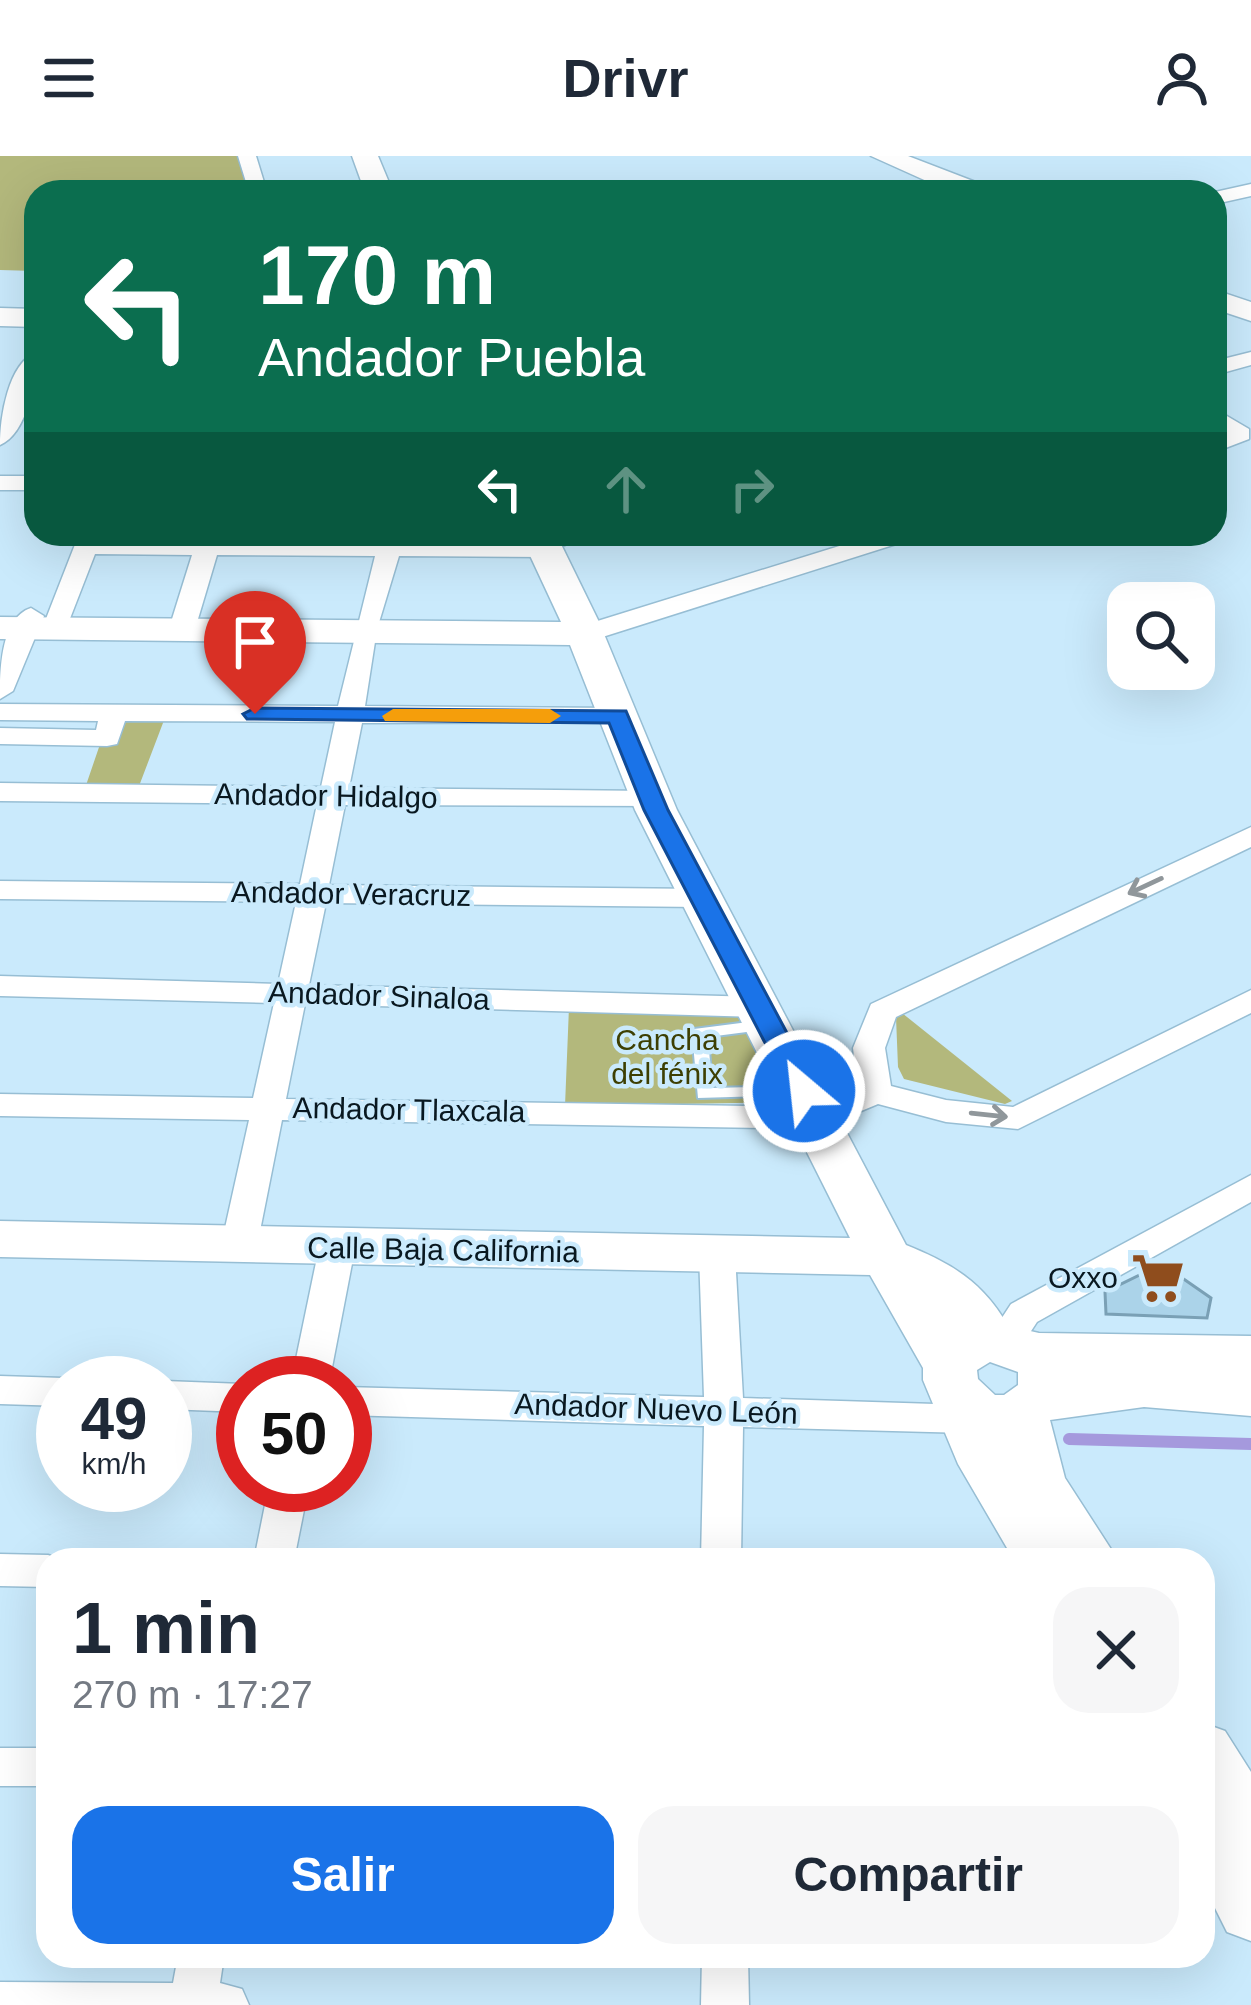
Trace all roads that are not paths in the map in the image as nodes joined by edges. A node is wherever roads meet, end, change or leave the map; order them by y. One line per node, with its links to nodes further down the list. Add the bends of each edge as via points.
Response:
1 (872, 160): 2 (main road); 3 (main road)
2 (909, 180)
3 (937, 180)
4 (24, 388): 6 (street)
5 (1227, 424): 7 (street, via 1241,434)
6 (2, 430)
7 (1227, 440)
8 (106, 546): 14 (street, via 85,547)
9 (207, 546): 13 (street)
10 (391, 546): 16 (street)
11 (544, 546): 15 (main road)
12 (863, 546): 15 (street)
13 (185, 619): 14 (main road); 16 (main road)
14 (29, 622): 16 (main road); 17 (street)
15 (591, 627): 16 (main road); 21 (main road)
16 (368, 628): 20 (street)
17 (0, 691)
18 (0, 712): 19 (street)
19 (114, 712): 20 (street); 22 (street, via 107,738)
20 (349, 716): 21 (street); 24 (street)
21 (618, 716): 25 (main road)
22 (0, 736)
23 (0, 792): 24 (street, Andador Hidalgo)
24 (331, 796): 25 (street, Andador Hidalgo); 28 (street)
25 (652, 800): 29 (main road)
26 (1251, 836): 34 (street, one-way to 34, via 882,1011 869,1048)
27 (0, 890): 28 (street, Andador Veracruz)
28 (312, 894): 29 (street, Andador Veracruz); 31 (street)
29 (702, 898): 33 (main road)
30 (0, 986): 31 (street, Andador Sinaloa)
31 (291, 994): 33 (street, Andador Sinaloa); 37 (street)
32 (1251, 1000): 34 (street, one-way to 32, via 1018,1118)
33 (764, 1016): 35 (main road); 35 (lane, via 700,1033 704,1094)
34 (875, 1093): 35 (street)
35 (811, 1105): 37 (street, Andador Tlaxcala); 43 (main road)
36 (0, 1106): 37 (street, Andador Tlaxcala)
37 (267, 1107): 40 (street)
38 (1251, 1187): 46 (street, via 1024,1313)
39 (0, 1239): 40 (main road, Calle Baja California)
40 (239, 1246): 41 (main road, Calle Baja California)
41 (337, 1248): 42 (main road, Calle Baja California); 44 (street)
42 (717, 1254): 43 (main road, Calle Baja California); 51 (street)
43 (886, 1257): 46 (main road)
44 (315, 1356)
45 (1251, 1356): 46 (main road)
46 (996, 1380): 49 (main road); 51 (street, Andador Nuevo León); 55 (main road, via 998,1484); 56 (main road, via 1038,1483)
47 (0, 1390): 48 (street)
48 (36, 1391)
49 (1251, 1396)
50 (372, 1402): 51 (street, Andador Nuevo León)
51 (724, 1409): 54 (street)
52 (284, 1512): 53 (street)
53 (276, 1548)
54 (721, 1548)
55 (1038, 1548)
56 (1080, 1548)
57 (0, 1570): 58 (street)
58 (36, 1571)
59 (0, 1767): 60 (street)
60 (36, 1767)
61 (1215, 1770): 62 (main road)
62 (1251, 1830)
63 (1215, 1842): 64 (main road)
64 (1251, 1911)
65 (199, 1968): 68 (street)
66 (724, 1968): 70 (street)
67 (0, 2004): 68 (street)
68 (193, 2004): 69 (street)
69 (225, 2005)
70 (725, 2005)

